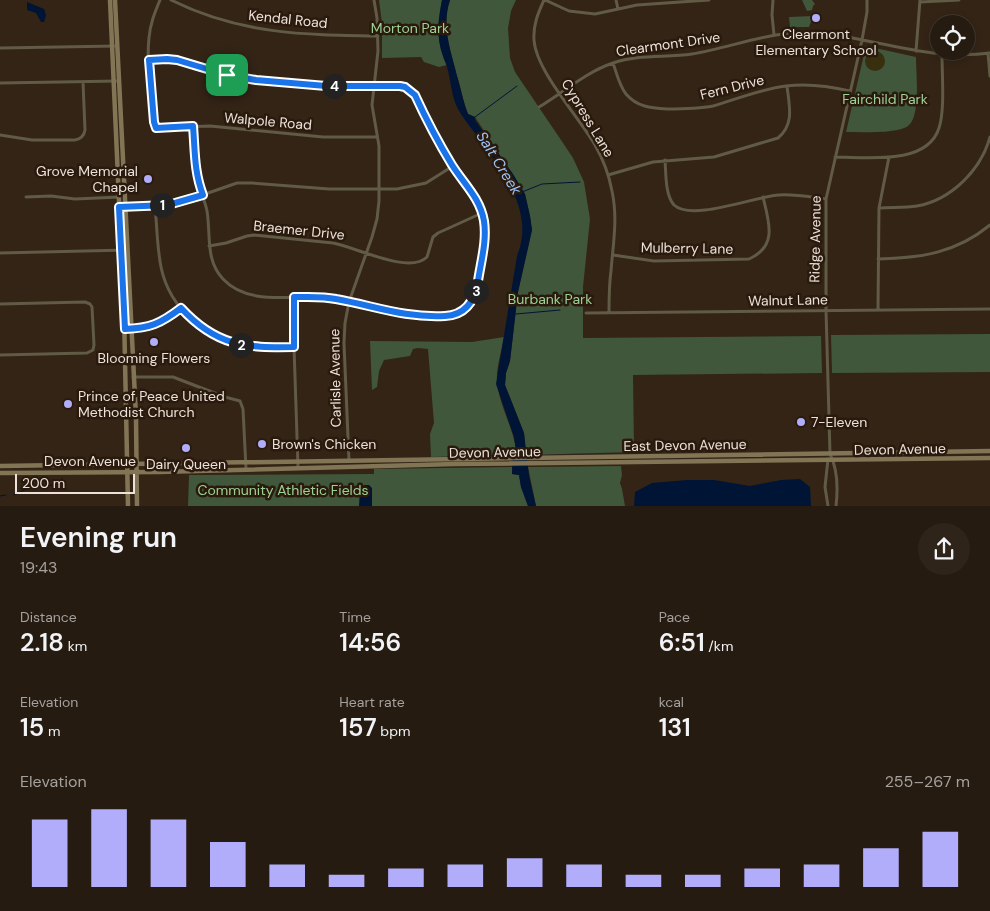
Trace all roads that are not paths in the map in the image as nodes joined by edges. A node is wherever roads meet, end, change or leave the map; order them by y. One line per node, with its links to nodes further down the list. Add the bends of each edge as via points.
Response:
1 (110, 0): 18 (main road)
2 (115, 0): 18 (main road)
3 (160, 0): 24 (street, via 151,29)
4 (171, 0): 16 (street, Kendal Road, via 206,16 255,28 318,35)
5 (374, 0): 16 (street, Carlisle Avenue)
6 (544, 0): 14 (street, via 582,14); 34 (street, Cypress Lane, via 535,24 535,46 540,62)
7 (616, 0): 14 (street)
8 (708, 0): 13 (street)
9 (773, 0): 15 (street)
10 (867, 0): 17 (street, Ridge Avenue)
11 (959, 0): 12 (street)
12 (920, 1): 20 (street)
13 (671, 2): 14 (street)
14 (618, 9)
15 (774, 35): 17 (street, Clearmont Drive, via 820,33); 26 (street, Clearmont Drive, via 698,53 630,58)
16 (378, 36): 31 (street, Carlisle Avenue)
17 (862, 40): 20 (street, Clearmont Drive); 33 (street, Ridge Avenue)
18 (115, 46): 19 (street); 28 (main road)
19 (0, 48)
20 (916, 52): 22 (street, Clearmont Drive)
21 (989, 53): 23 (street, Clearmont Drive); 27 (street)
22 (930, 54)
23 (975, 54)
24 (149, 60): 31 (street, via 177,60 256,80); 36 (street, Walpole Road, via 156,128)
25 (942, 60): 41 (street, via 940,127 934,140 910,155)
26 (613, 63): 32 (street, Fern Drive, via 627,95 638,104 652,108 711,106); 34 (street, Clearmont Drive, via 584,77)
27 (990, 76)
28 (116, 81): 29 (street); 48 (main road)
29 (83, 82): 30 (street); 37 (street, via 85,130 81,138 38,141)
30 (0, 83)
31 (375, 86): 38 (street, Carlisle Avenue, via 372,105); 43 (street, via 405,87 415,95)
32 (787, 86): 33 (street, Fern Drive, via 818,85); 42 (street, via 790,118 785,132 778,138 714,157)
33 (850, 91): 40 (street, Ridge Avenue)
34 (560, 94): 35 (street, Clearmont Drive); 44 (street, Cypress Lane, via 595,146)
35 (539, 107)
36 (193, 126): 38 (street, Walpole Road, via 323,137); 46 (street, via 195,167)
37 (0, 135)
38 (377, 137): 45 (street, Carlisle Avenue)
39 (990, 137): 53 (street, via 974,169 949,192 919,206)
40 (835, 157): 41 (street); 50 (street, Ridge Avenue)
41 (889, 157): 53 (street)
42 (665, 160): 44 (street); 49 (street, via 669,196 680,209 721,208)
43 (453, 166): 45 (street, via 426,182 397,189); 54 (street)
44 (608, 175): 60 (street, Cypress Lane, via 615,209)
45 (379, 189): 46 (street, via 329,190 237,183); 58 (street, Carlisle Avenue, via 377,219)
46 (203, 195): 51 (street); 56 (street)
47 (26, 197): 48 (street)
48 (122, 197): 52 (main road)
49 (763, 197): 50 (street, via 787,195); 60 (street, Mulberry Lane, via 769,236 759,254 749,259 661,261)
50 (826, 199): 67 (street, Ridge Avenue)
51 (155, 206): 52 (street); 65 (street, via 161,267 168,289)
52 (122, 207): 57 (main road)
53 (879, 208): 61 (street)
54 (482, 213): 58 (street, Braemer Drive, via 438,233 433,237 427,257 418,263 400,262); 63 (street, via 485,238 474,296 467,307 447,316 396,313)
55 (990, 225): 61 (street, via 958,246 937,253)
56 (209, 246): 58 (street, Braemer Drive, via 254,235 333,243); 62 (street, via 217,271 236,289 258,296)
57 (124, 250): 59 (street); 71 (main road)
58 (366, 252): 63 (street, Carlisle Avenue)
59 (0, 253)
60 (613, 255): 70 (street, Cypress Lane)
61 (878, 259): 68 (street)
62 (294, 297): 63 (street); 72 (street)
63 (350, 302): 78 (street, Carlisle Avenue, via 344,343)
64 (0, 304): 73 (street, via 85,302 92,307 94,341 94,348 87,353)
65 (181, 308): 71 (street, via 153,326); 72 (street, via 203,329 236,344)
66 (990, 309): 68 (street, Walnut Lane)
67 (826, 310): 68 (street, Walnut Lane); 70 (street, Walnut Lane); 76 (street, Ridge Avenue)
68 (878, 310)
69 (586, 313): 70 (street, Walnut Lane)
70 (609, 313)
71 (128, 329): 74 (main road); 85 (main road)
72 (294, 347): 87 (street)
73 (0, 355)
74 (133, 377): 84 (street, via 173,377 240,400 244,408); 86 (main road)
75 (990, 452): 76 (main road, East Devon Avenue)
76 (830, 454): 81 (main road, East Devon Avenue); 82 (street); 83 (street)
77 (990, 458): 83 (main road, Devon Avenue)
78 (349, 461): 79 (main road, Devon Avenue); 87 (main road, Devon Avenue)
79 (380, 461): 80 (main road, East Devon Avenue)
80 (504, 461): 81 (main road, East Devon Avenue); 87 (main road, Devon Avenue)
81 (537, 461): 82 (main road, Devon Avenue)
82 (826, 461): 83 (main road, Devon Avenue); 95 (street)
83 (834, 461): 96 (street)
84 (246, 462): 86 (main road, Devon Avenue); 87 (main road, Devon Avenue); 89 (street)
85 (128, 465): 86 (main road, Devon Avenue); 88 (main road, Devon Avenue); 90 (main road)
86 (137, 465): 91 (main road)
87 (299, 465): 89 (main road, Devon Avenue)
88 (0, 466)
89 (246, 469): 91 (main road, Devon Avenue)
90 (128, 472): 91 (main road, Devon Avenue); 92 (main road, Devon Avenue); 93 (main road)
91 (137, 472): 94 (main road)
92 (0, 473)
93 (128, 506)
94 (137, 506)
95 (828, 506)
96 (836, 506)

